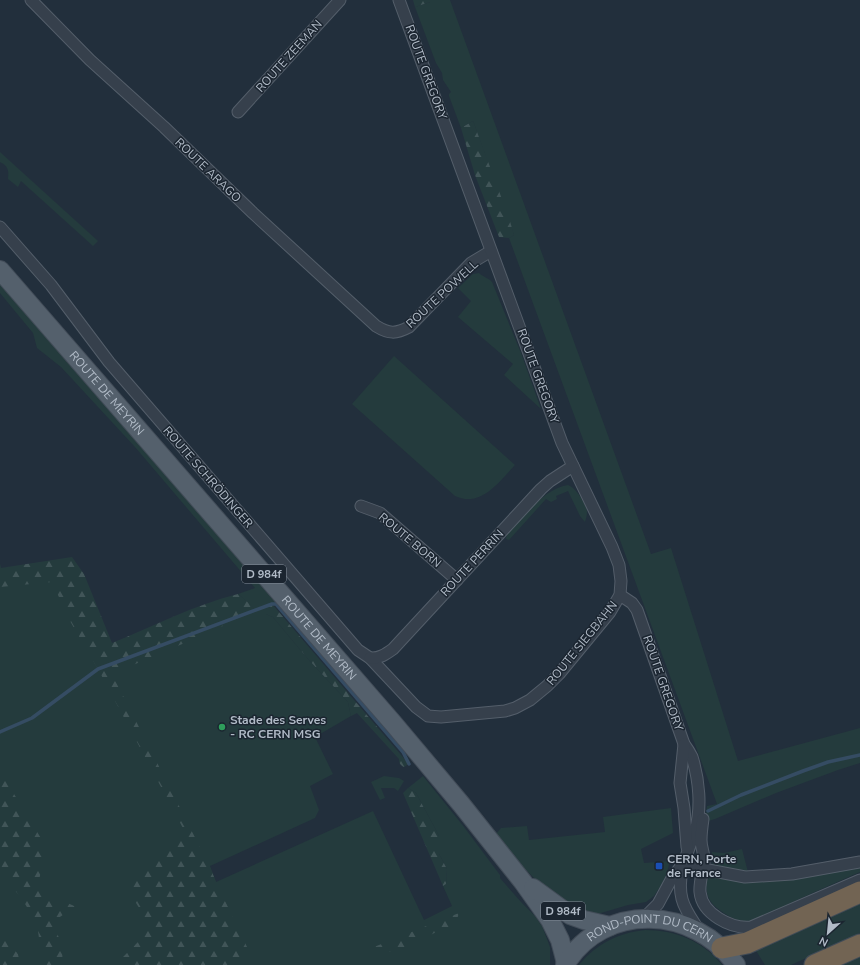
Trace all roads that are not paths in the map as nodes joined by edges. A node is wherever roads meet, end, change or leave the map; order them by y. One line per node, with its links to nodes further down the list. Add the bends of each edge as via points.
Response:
1 (31, 0): 8 (street, ROUTE ARAGO, via 90,60 253,213 376,326)
2 (340, 0): 4 (street, ROUTE ZEEMAN)
3 (399, 0): 6 (street, ROUTE GREGORY)
4 (238, 112)
5 (0, 227): 13 (street, ROUTE SCHRÖDINGER, via 51,285 109,362 358,650)
6 (492, 251): 8 (street, ROUTE POWELL, via 471,264 409,327); 9 (street, ROUTE GREGORY, via 562,443)
7 (0, 270): 21 (main road, ROUTE DE MEYRIN / D 984f, via 393,723)
8 (391, 332)
9 (573, 466): 11 (street, ROUTE PERRIN, via 541,489); 12 (street, ROUTE GREGORY, via 620,565)
10 (361, 506): 11 (street, ROUTE BORN, via 380,513)
11 (457, 580): 13 (street, ROUTE PERRIN, via 393,649 384,655)
12 (620, 594): 14 (street, ROUTE SIEGBAHN, via 610,612 558,674 540,693 524,704 505,711); 15 (street, ROUTE GREGORY, via 637,610)
13 (370, 658): 14 (street, ROUTE SCHRÖDINGER)
14 (428, 716)
15 (684, 744): 16 (street, ROUTE GREGORY, via 680,782); 16 (street, ROUTE GREGORY, via 692,756 698,787 695,829); 19 (street, ROUTE GREGORY, via 694,755 705,787 701,840)
16 (687, 852): 18 (street, ROUTE GREGORY)
17 (860, 862): 19 (street, via 792,874 763,876 733,876)
18 (682, 865): 19 (street); 23 (street, ROUTE GREGORY, via 662,898); 25 (street, ROUTE GREGORY, via 684,907)
19 (703, 869): 20 (street, ROUTE GREGORY, via 700,884 702,903 725,922 745,928)
20 (860, 880)
21 (523, 882): 24 (main road, ROUTE DE MEYRIN / D 984f, via 570,914); 28 (main road, ROUTE DE MEYRIN / D 984f, via 556,930)
22 (860, 892): 27 (highway, via 747,943)
23 (643, 919): 24 (main road, ROND-POINT DU CERN); 25 (main road, ROND-POINT DU CERN, via 676,922)
24 (610, 926): 28 (main road, ROND-POINT DU CERN, via 584,943)
25 (701, 932): 27 (main road, ROND-POINT DU CERN)
26 (860, 945): 30 (highway)
27 (722, 948): 29 (main road, ROND-POINT DU CERN)
28 (566, 964)
29 (736, 965)
30 (815, 965)

